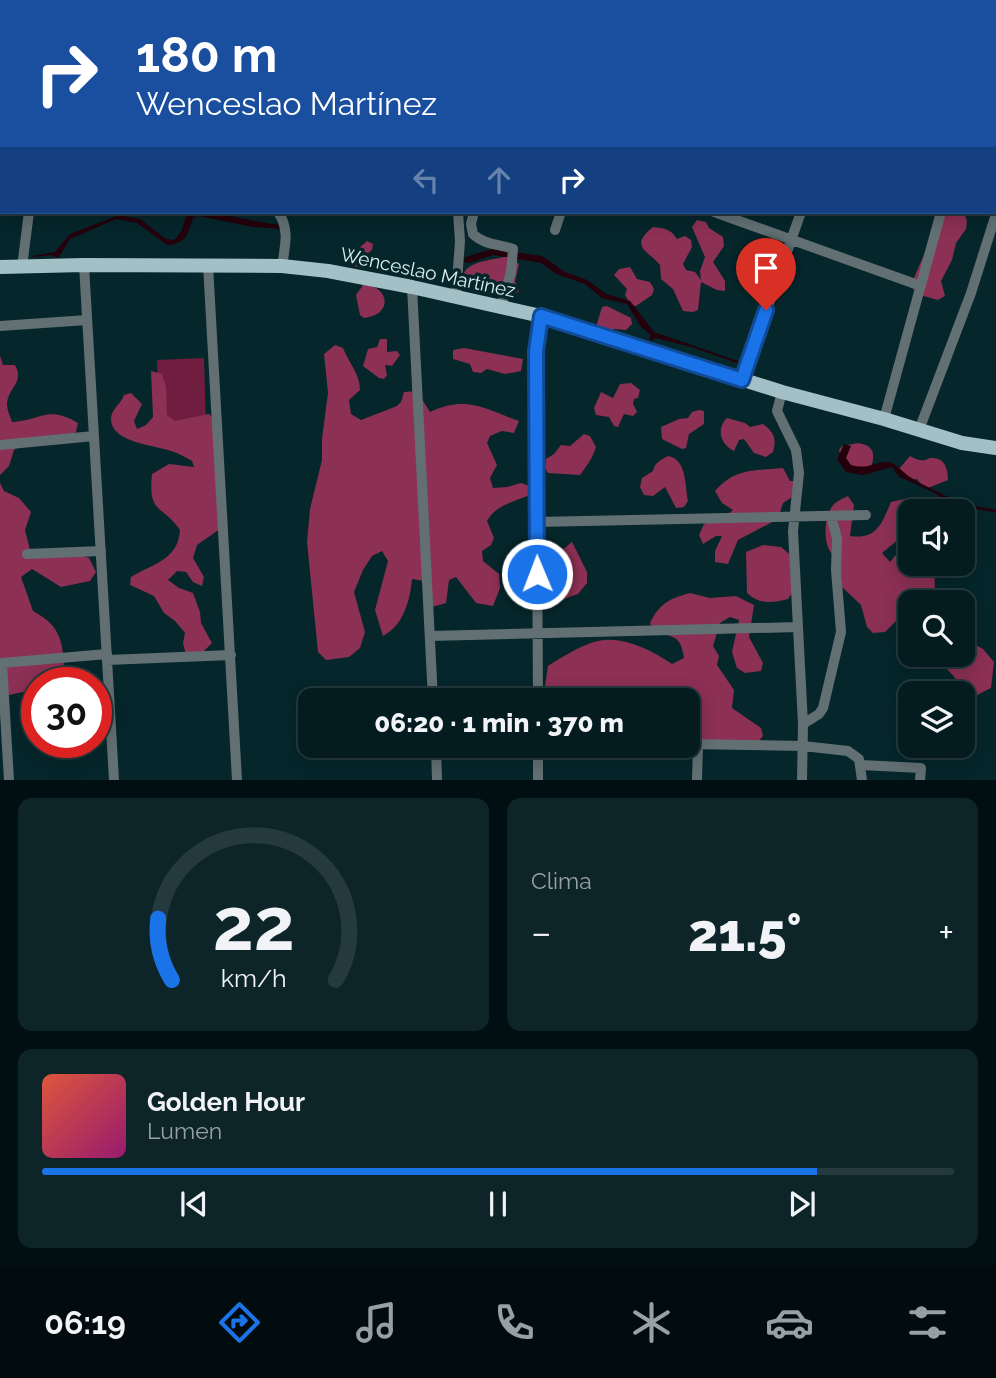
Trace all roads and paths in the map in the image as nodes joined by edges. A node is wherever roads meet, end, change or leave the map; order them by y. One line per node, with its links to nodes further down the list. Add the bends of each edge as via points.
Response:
1 (29, 214): 16 (street)
2 (280, 214): 14 (street, via 286,233)
3 (458, 214): 19 (street)
4 (474, 214): 20 (street, via 472,234 513,249)
5 (560, 214): 10 (street)
6 (720, 214): 11 (street)
7 (800, 214): 11 (street)
8 (940, 214): 17 (street)
9 (996, 214): 27 (street)
10 (555, 230)
11 (791, 240): 17 (street); 24 (street)
12 (84, 265): 13 (main road, Wenceslao Martínez); 16 (main road, Wenceslao Martínez); 22 (street)
13 (208, 265): 14 (main road, Wenceslao Martínez); 40 (street)
14 (282, 265): 18 (main road, Wenceslao Martínez)
15 (0, 267): 16 (main road, Wenceslao Martínez)
16 (22, 267)
17 (921, 286): 26 (street)
18 (412, 287): 19 (main road, Wenceslao Martínez); 39 (street)
19 (456, 296): 20 (main road, Wenceslao Martínez, via 474,304)
20 (501, 306): 21 (main road, Wenceslao Martínez)
21 (541, 316): 24 (main road, Wenceslao Martínez); 34 (street, via 536,351)
22 (87, 320): 23 (street); 28 (street)
23 (0, 326)
24 (742, 380): 25 (main road, Wenceslao Martínez)
25 (782, 391): 26 (main road, Wenceslao Martínez); 32 (street, via 777,411 798,462)
26 (884, 418): 27 (main road, Wenceslao Martínez)
27 (919, 430): 30 (main road, Wenceslao Martínez, via 972,446)
28 (94, 436): 29 (street); 35 (street)
29 (0, 444)
30 (996, 448)
31 (866, 515): 33 (street)
32 (794, 516): 33 (street); 34 (street); 37 (street)
33 (831, 516): 44 (street, via 837,538 841,632 823,708)
34 (536, 522): 38 (street)
35 (101, 551): 36 (street); 41 (street)
36 (27, 554)
37 (798, 627): 38 (street); 44 (street)
38 (538, 634): 39 (street); 43 (street)
39 (430, 636): 42 (street)
40 (231, 655): 41 (street); 54 (street)
41 (107, 657): 52 (street, via 2,663); 53 (street)
42 (432, 688)
43 (538, 688)
44 (803, 724): 46 (street)
45 (700, 744): 46 (street)
46 (803, 746): 50 (street, via 848,751); 58 (street)
47 (436, 758): 55 (street)
48 (538, 758): 56 (street)
49 (695, 758): 57 (street)
50 (861, 765): 51 (street); 59 (street)
51 (921, 774)
52 (9, 779)
53 (114, 779)
54 (237, 779)
55 (437, 779)
56 (538, 779)
57 (697, 779)
58 (802, 779)
59 (862, 779)

